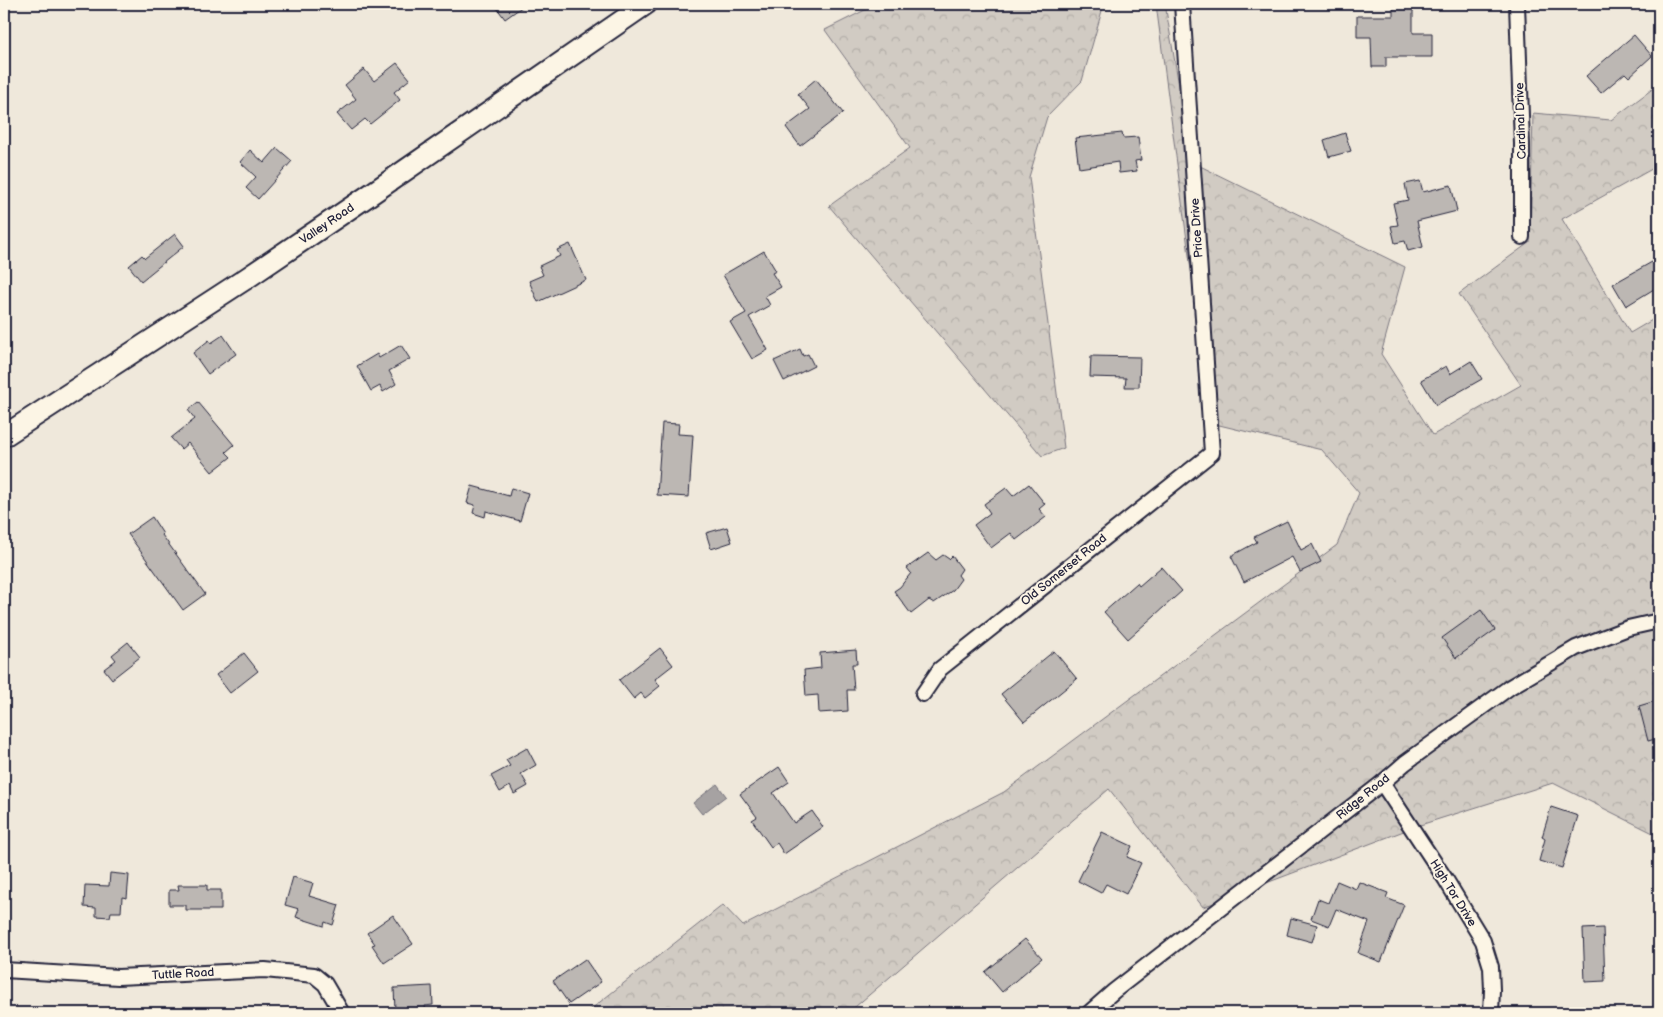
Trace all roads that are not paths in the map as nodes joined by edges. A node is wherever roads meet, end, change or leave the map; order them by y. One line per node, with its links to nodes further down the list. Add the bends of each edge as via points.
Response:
1 (646, 4): 5 (main road, Valley Road, via 247,278)
2 (1182, 4): 6 (street, Price Drive)
3 (1517, 4): 4 (street, Cardinal Drive)
4 (1522, 237)
5 (5, 433)
6 (1212, 453): 8 (street, Old Somerset Road, via 940,669)
7 (1659, 621): 9 (street, Ridge Road, via 1628,628 1576,648 1510,687 1405,762)
8 (923, 694)
9 (1382, 783): 12 (street, Ridge Road); 13 (street, High Tor Drive, via 1483,941 1491,967)
10 (4, 970): 11 (street, Tuttle Road, via 118,977 265,970 314,975 324,984)
11 (342, 1013)
12 (1089, 1013)
13 (1491, 1013)

